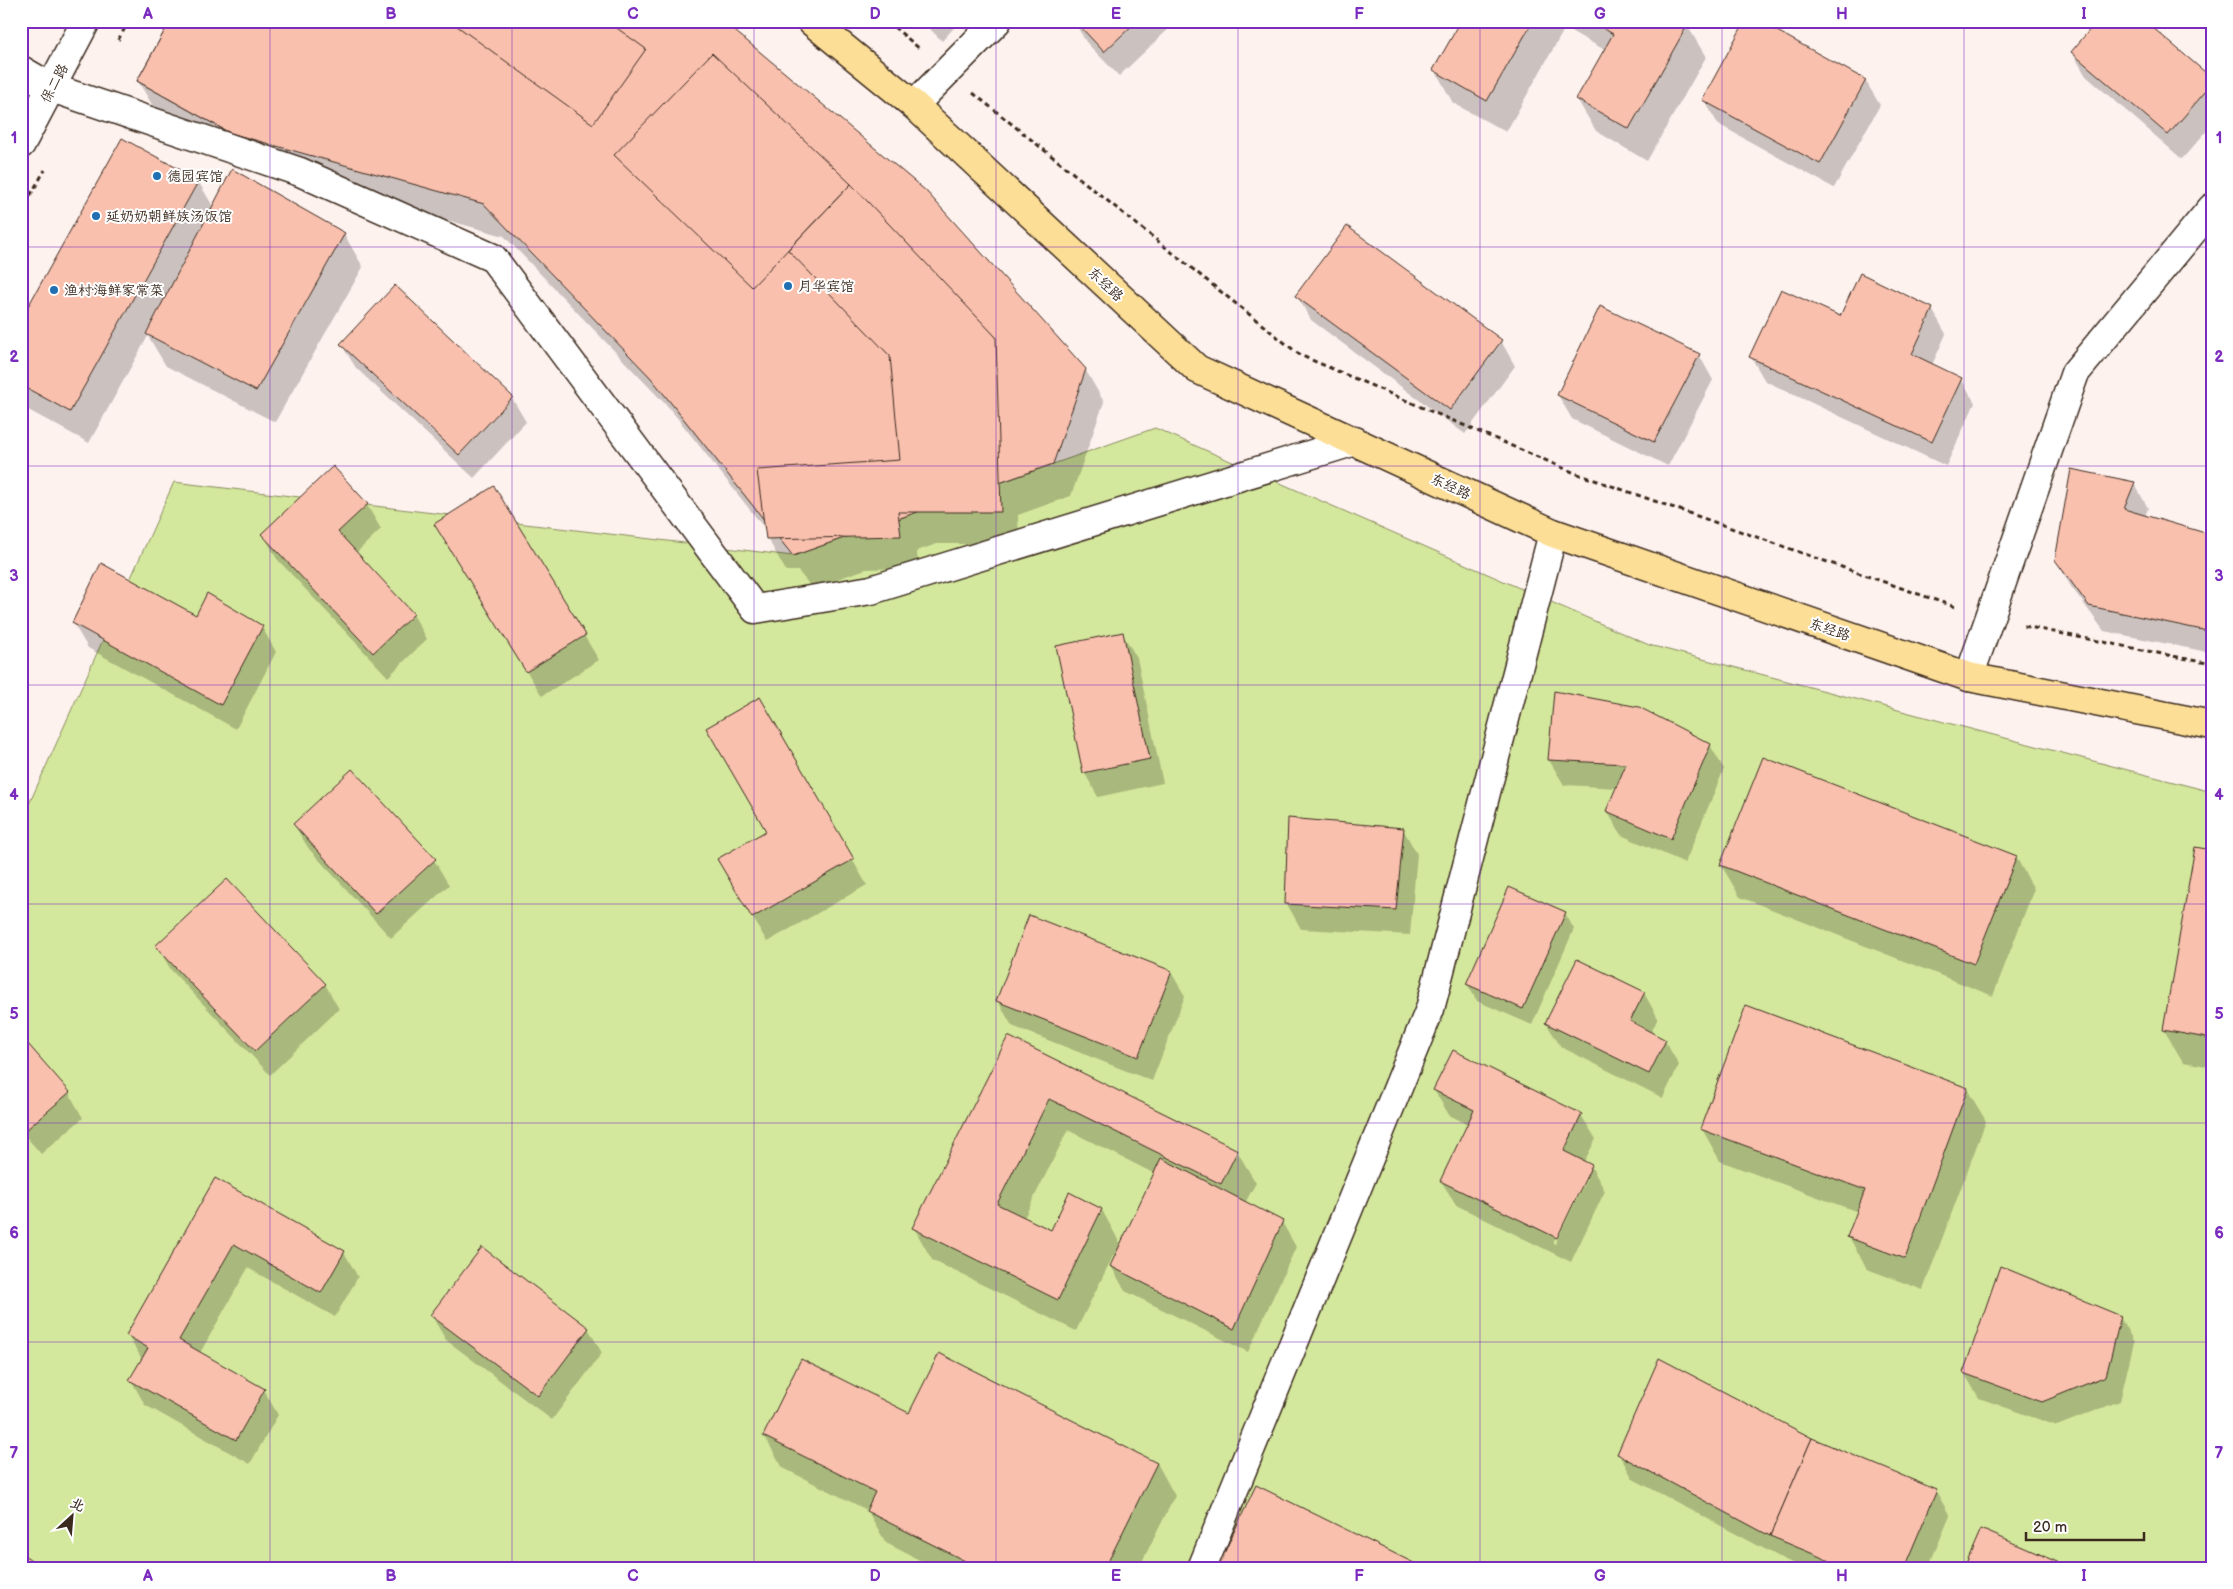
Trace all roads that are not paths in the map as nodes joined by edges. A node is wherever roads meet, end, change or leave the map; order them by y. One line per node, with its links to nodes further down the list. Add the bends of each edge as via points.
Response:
1 (86, 21): 5 (street, 保二路)
2 (811, 21): 6 (main road, 东经路)
3 (997, 21): 6 (street)
4 (21, 70): 5 (street)
5 (52, 88): 7 (street, 保二路); 9 (street, via 300,172 493,258 755,609 871,590)
6 (914, 105): 9 (main road, 东经路, via 1197,369)
7 (21, 144)
8 (2212, 208): 11 (street, via 2075,373)
9 (1355, 441): 10 (main road, 东经路)
10 (1553, 533): 11 (main road, 东经路); 13 (street, via 1430,1009)
11 (1969, 677): 12 (main road, 东经路)
12 (2212, 725)
13 (1202, 1568)

